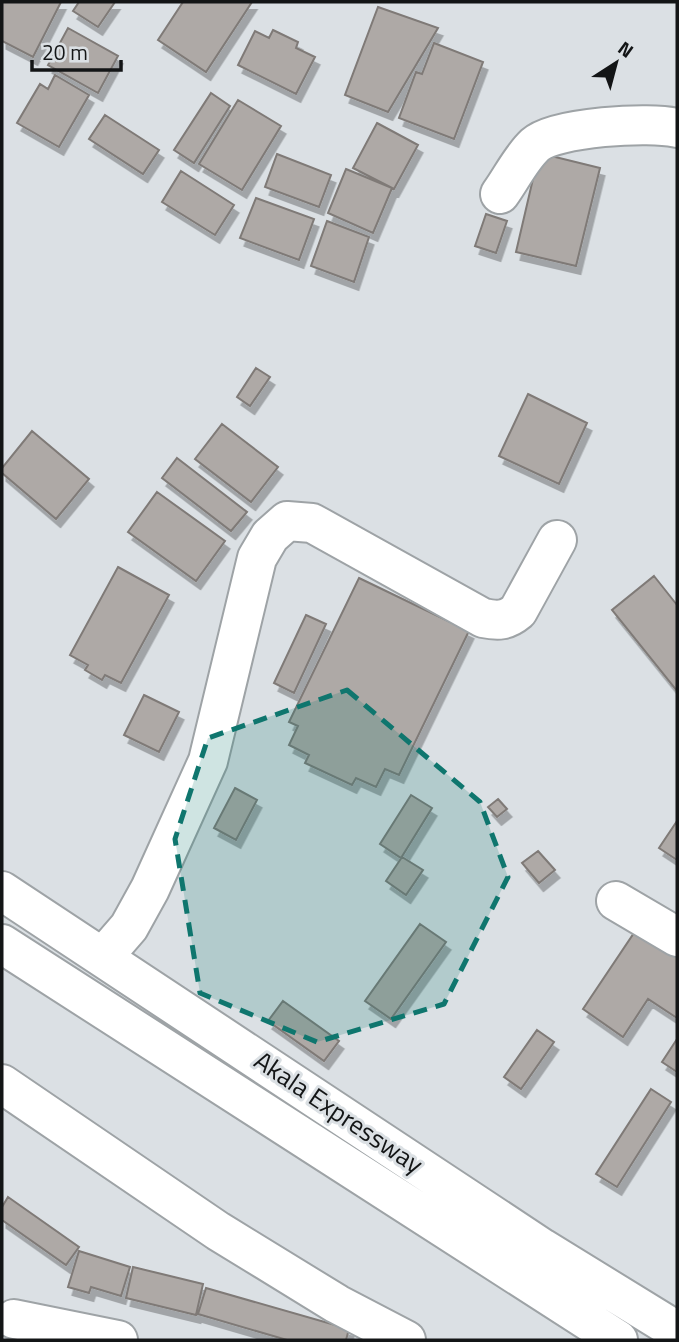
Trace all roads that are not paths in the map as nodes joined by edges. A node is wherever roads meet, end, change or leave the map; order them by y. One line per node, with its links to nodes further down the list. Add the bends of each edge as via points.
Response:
1 (677, 128): 2 (main road, via 631,124 536,144)
2 (500, 194)
3 (557, 540): 8 (main road, via 519,611 496,621 312,523 287,521 277,528 257,558 208,761 130,927)
4 (2, 891): 8 (main road, Akala Expressway)
5 (616, 901): 6 (main road)
6 (677, 937)
7 (2, 944): 14 (main road, Akala Expressway)
8 (103, 957): 11 (main road, Akala Expressway, via 542,1248)
9 (2, 1084): 13 (main road, via 218,1231)
10 (14, 1322): 12 (main road)
11 (677, 1331)
12 (118, 1340)
13 (406, 1340)
14 (618, 1340)

